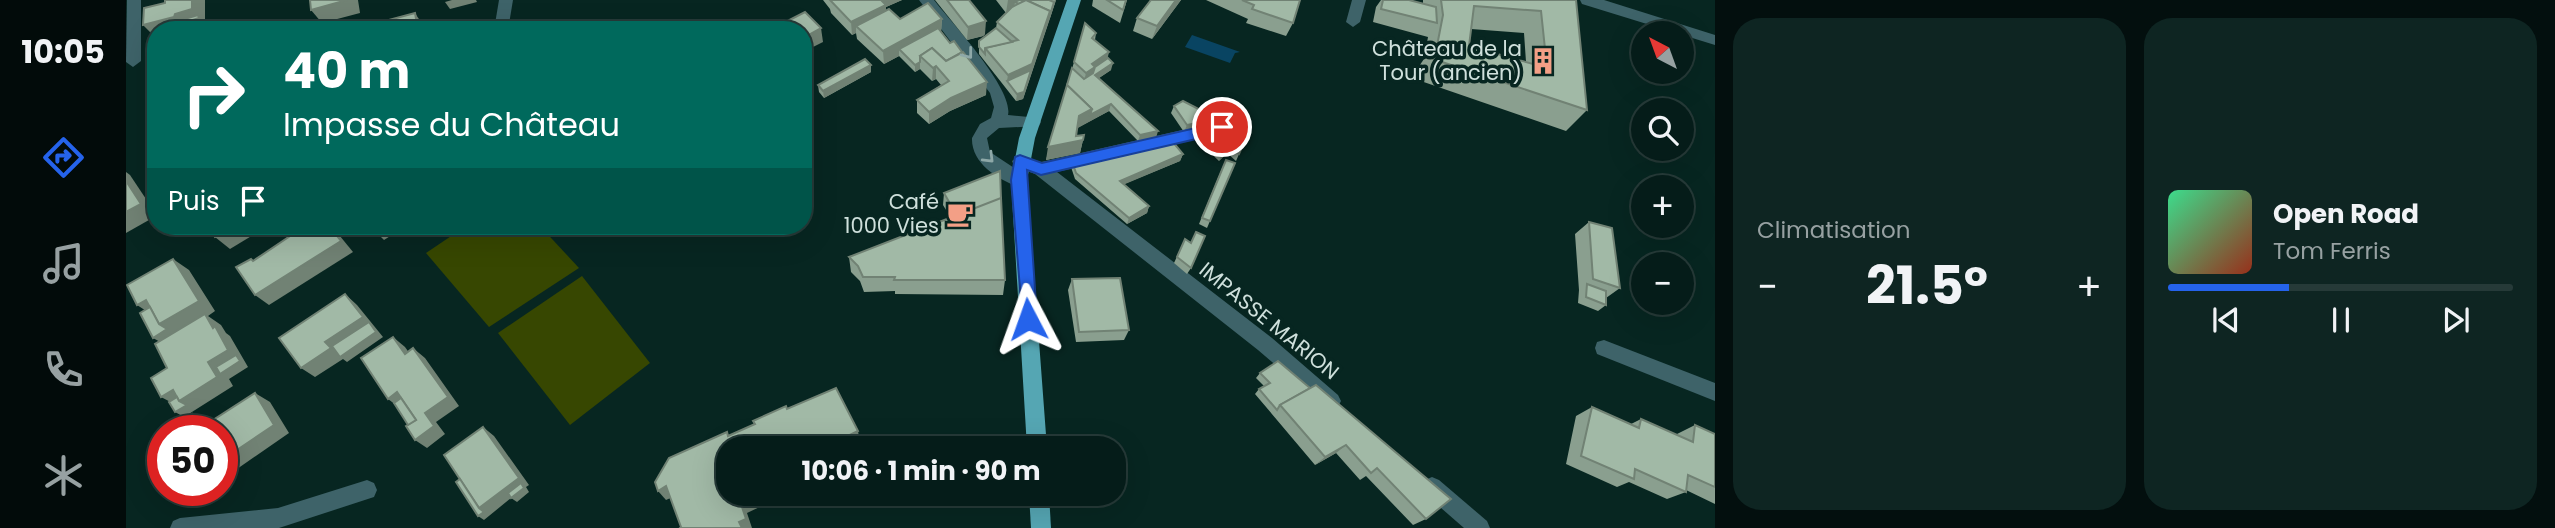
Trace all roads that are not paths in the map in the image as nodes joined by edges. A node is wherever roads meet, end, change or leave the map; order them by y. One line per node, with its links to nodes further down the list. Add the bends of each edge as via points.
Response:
1 (134, 0): 10 (street)
2 (506, 0): 7 (street)
3 (926, 0): 11 (street, one-way to 11, via 997,91 1002,107)
4 (1074, 0): 12 (main road)
5 (1359, 0): 8 (street)
6 (1587, 0): 9 (street)
7 (502, 21)
8 (1353, 22)
9 (1715, 40)
10 (133, 61)
11 (998, 122): 12 (street); 15 (street, IMPASSE MARION, one-way to 15, via 986,127 978,146 988,161)
12 (1032, 122): 15 (main road)
13 (1222, 127): 14 (street)
14 (1041, 169): 15 (street, IMPASSE MARION); 18 (street, IMPASSE MARION)
15 (1020, 171): 19 (main road)
16 (1604, 348): 17 (street)
17 (1715, 392)
18 (1347, 414)
19 (1036, 436)
20 (1418, 476): 25 (street)
21 (367, 490): 23 (street, via 278,518)
22 (1040, 506): 24 (main road)
23 (180, 528)
24 (1041, 528)
25 (1480, 528)

